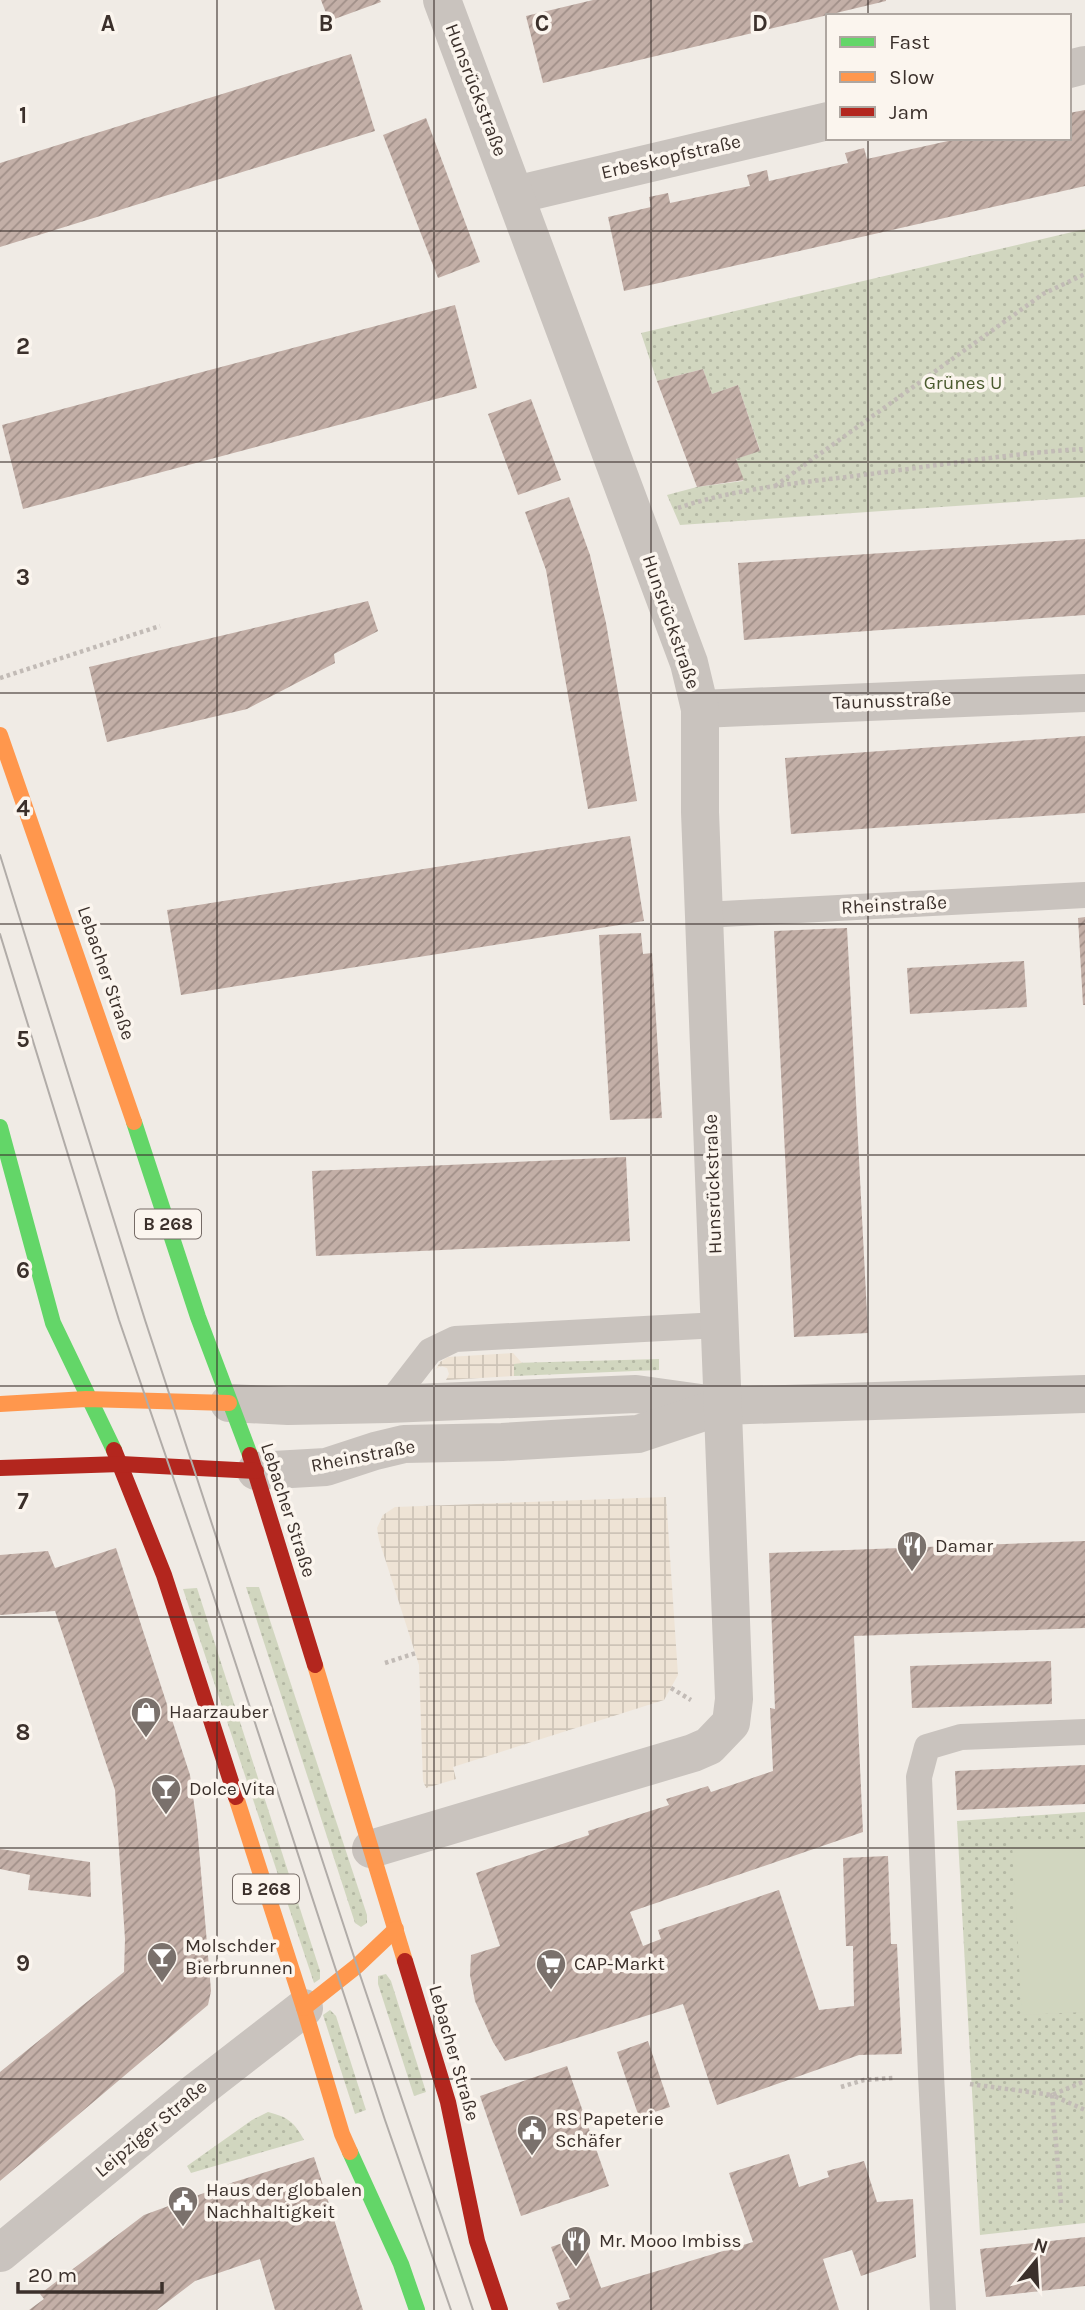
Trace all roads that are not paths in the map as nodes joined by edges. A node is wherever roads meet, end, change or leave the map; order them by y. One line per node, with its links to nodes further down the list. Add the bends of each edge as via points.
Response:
1 (442, 0): 3 (street, Hunsrückstraße)
2 (826, 121): 3 (street, Erbeskopfstraße)
3 (515, 195): 5 (street, Hunsrückstraße, via 689,663)
4 (1085, 693): 5 (street, Taunusstraße)
5 (700, 709): 8 (street, Hunsrückstraße)
6 (0, 735): 14 (main road, Lebacher Straße / B 268)
7 (1085, 895): 8 (lane, Rheinstraße)
8 (704, 915): 10 (street, Hunsrückstraße)
9 (0, 1127): 12 (main road, B 268, via 53,1323)
10 (719, 1325): 15 (lane, via 455,1339 430,1351); 16 (street, Hunsrückstraße)
11 (1085, 1394): 16 (street, Rheinstraße)
12 (91, 1399): 13 (main road, Rheinstraße); 14 (main road, Rheinstraße); 17 (main road, B 268)
13 (0, 1404)
14 (229, 1404): 15 (street, Rheinstraße); 19 (main road, Lebacher Straße / B 268)
15 (389, 1404): 16 (street, Rheinstraße, via 636,1394)
16 (722, 1406): 19 (street, Rheinstraße, via 638,1434 404,1444 326,1467); 21 (street, via 734,1699 731,1723 709,1746 694,1753)
17 (121, 1465): 18 (main road, Rheinstraße); 19 (main road, Rheinstraße); 23 (main road, B 268, via 164,1575)
18 (0, 1468)
19 (256, 1471): 21 (main road, Lebacher Straße / B 268)
20 (1085, 1732): 27 (lane, via 961,1737 928,1747 919,1777)
21 (371, 1849): 22 (main road, Lebacher Straße / B 268)
22 (396, 1929): 23 (main road); 26 (main road, Lebacher Straße / B 268, via 448,2102 477,2241)
23 (304, 2008): 24 (street, Leipziger Straße); 25 (main road, B 268, via 342,2134 401,2263)
24 (0, 2253)
25 (417, 2310)
26 (500, 2310)
27 (943, 2310)

